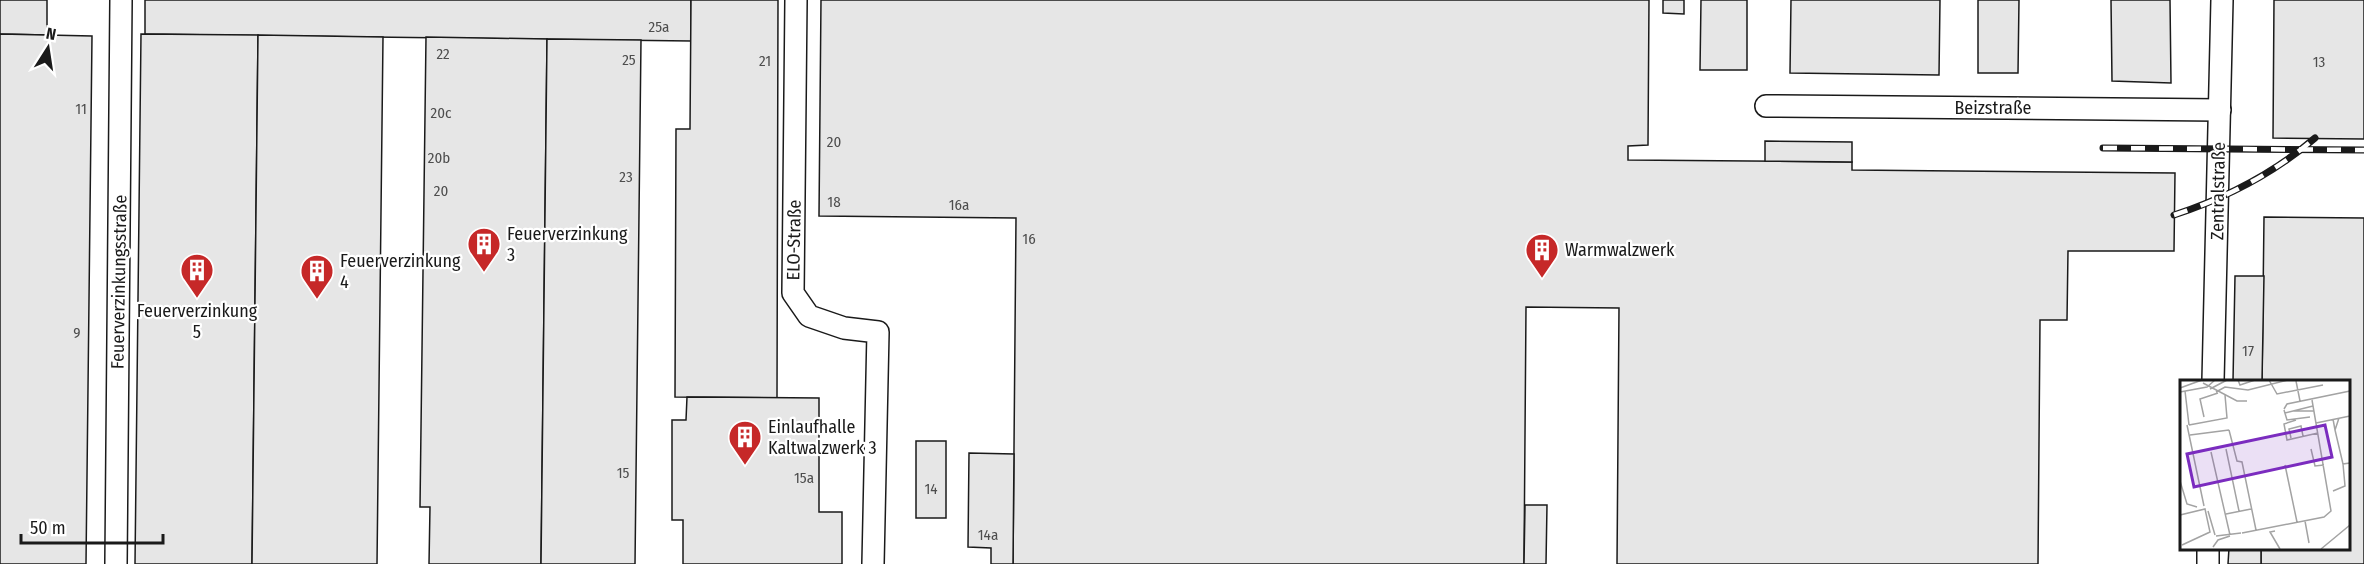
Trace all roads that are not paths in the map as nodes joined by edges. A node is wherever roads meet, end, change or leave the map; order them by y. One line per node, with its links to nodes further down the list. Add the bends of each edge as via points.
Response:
1 (121, 0): 7 (street, Feuerverzinkungsstraße)
2 (796, 0): 8 (street, ELO-Straße, via 793,293 809,316 844,328 878,332)
3 (2222, 0): 5 (street, Zentralstraße)
4 (1766, 106): 5 (street, Beizstraße)
5 (2220, 110): 6 (street, Zentralstraße)
6 (2213, 380)
7 (116, 564)
8 (873, 564)

